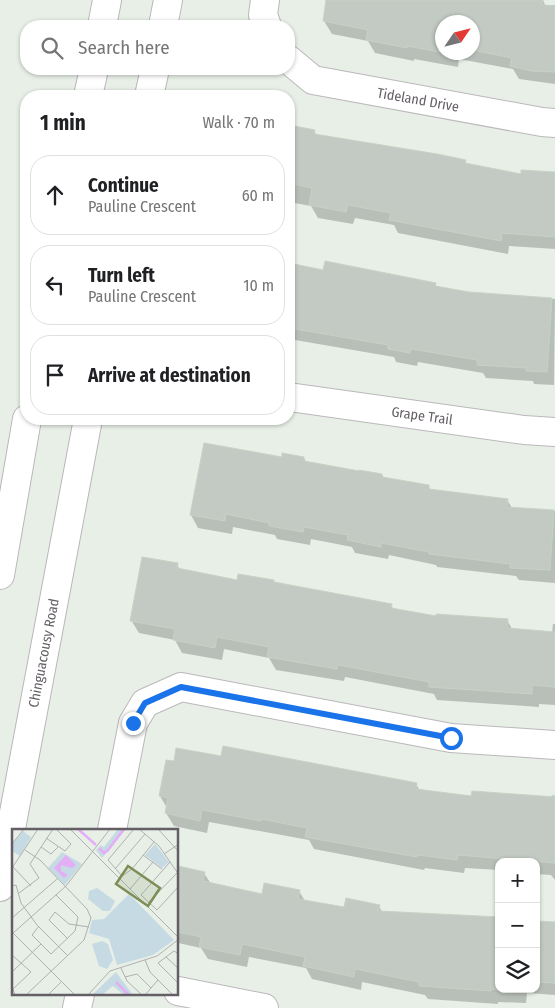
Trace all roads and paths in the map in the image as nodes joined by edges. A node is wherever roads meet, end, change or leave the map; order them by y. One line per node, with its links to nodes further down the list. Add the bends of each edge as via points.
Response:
1 (107, 0): 4 (street)
2 (168, 0): 5 (street)
3 (265, 0): 6 (street)
4 (103, 20)
5 (164, 20)
6 (265, 20)
7 (295, 65): 12 (street, Tideland Drive, via 313,80)
8 (93, 75): 10 (street)
9 (154, 75): 11 (street)
10 (89, 90)
11 (150, 90)
12 (555, 123)
13 (295, 398): 16 (street, Grape Trail)
14 (26, 425): 17 (street)
15 (87, 425): 20 (street, Chinguacousy Road)
16 (555, 432)
17 (0, 575)
18 (555, 745): 19 (street, via 451,738 181,687 145,703 133,723)
19 (112, 829)
20 (0, 888)
21 (179, 991): 22 (street)
22 (264, 1008)

